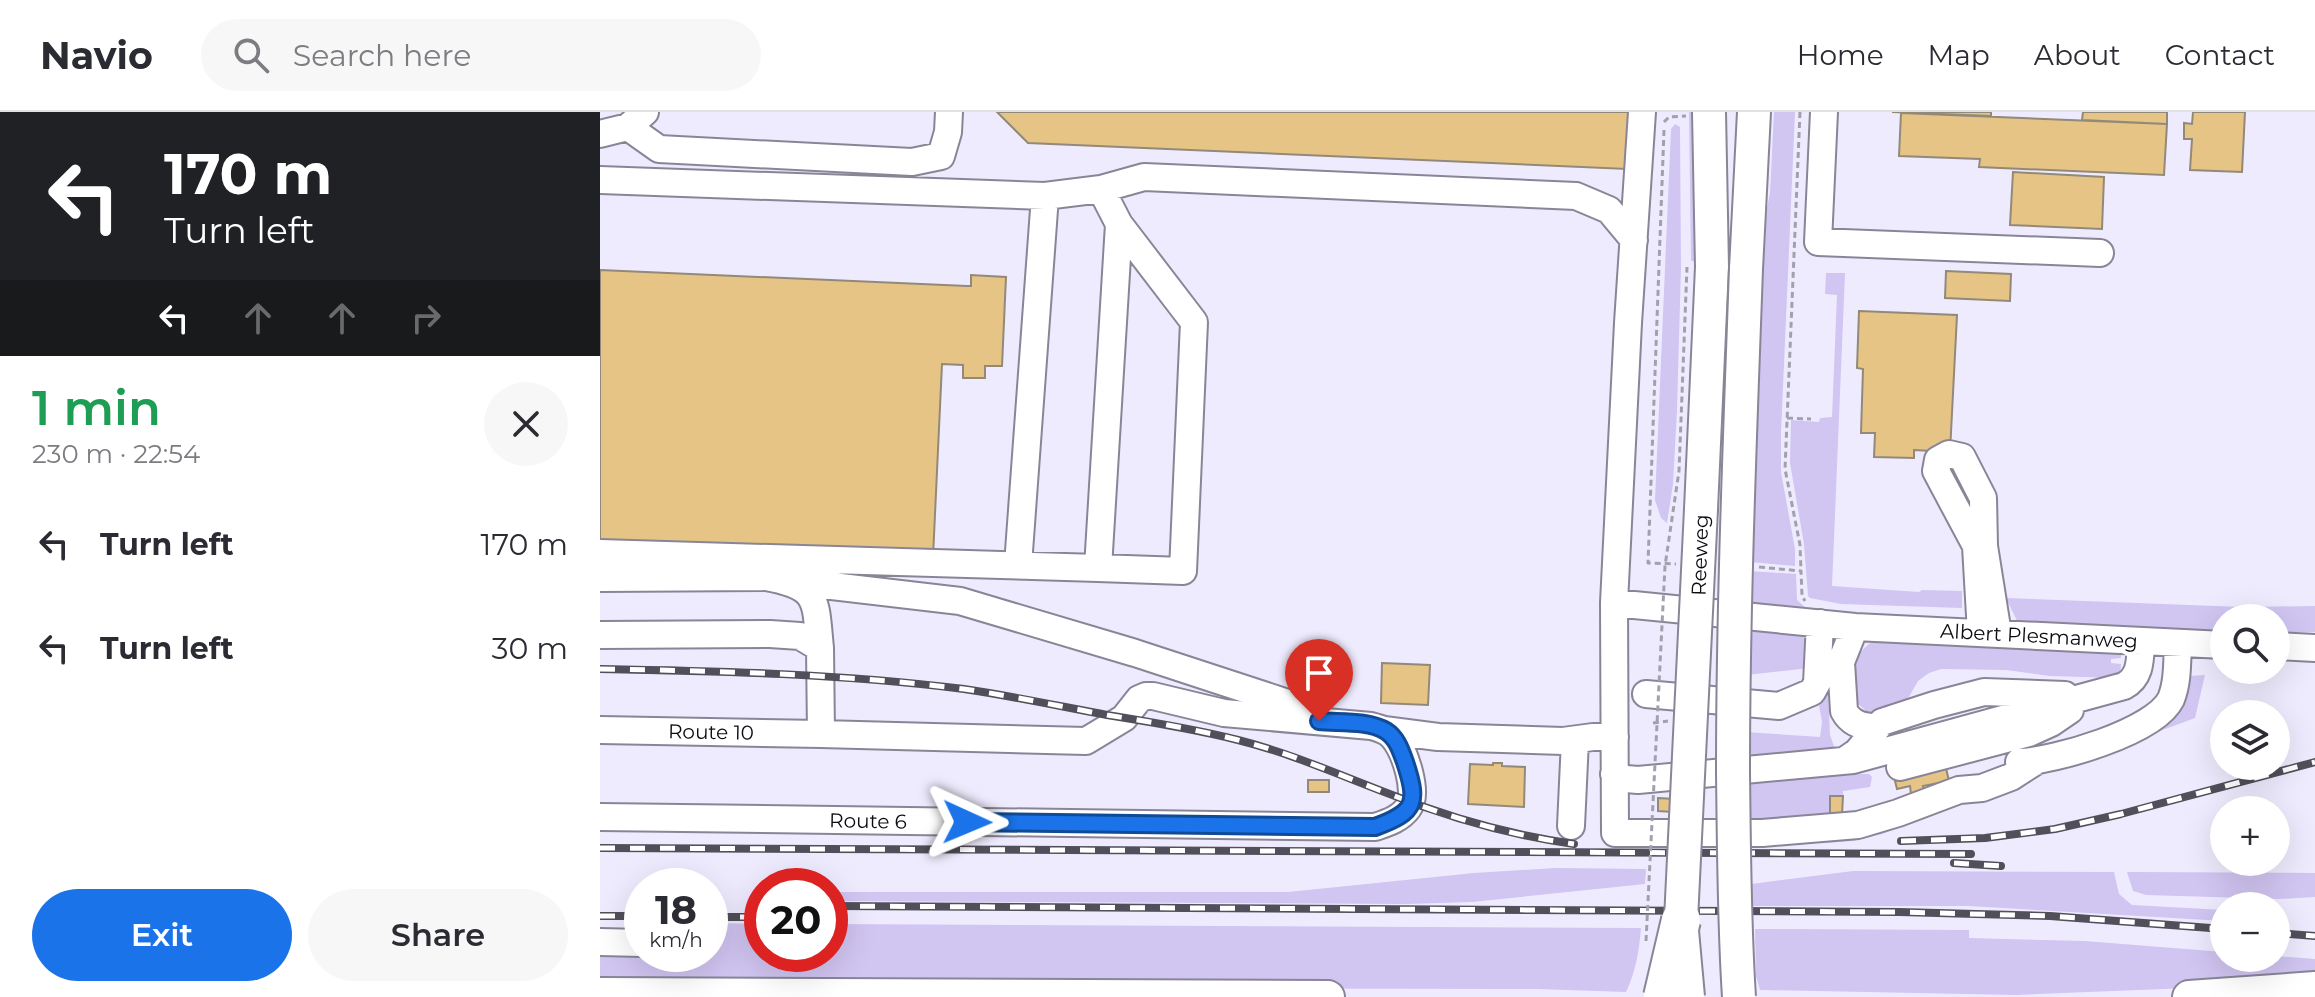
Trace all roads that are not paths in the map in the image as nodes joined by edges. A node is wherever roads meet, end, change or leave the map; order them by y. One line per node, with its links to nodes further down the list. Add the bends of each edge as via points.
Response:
1 (949, 112): 6 (street, via 941,156 912,162 659,149)
2 (1642, 112): 12 (street)
3 (1754, 112): 50 (main road, Reeweg, bridge, via 1735,578)
4 (1824, 112): 13 (street, via 1818,242)
5 (1698, 114): 42 (main road, Reeweg, bridge, via 1698,601)
6 (636, 120): 7 (street)
7 (600, 134)
8 (600, 180): 10 (street)
9 (1101, 189): 10 (street); 11 (street); 12 (street, via 1144,177 1576,196 1609,210)
10 (1045, 196): 15 (street)
11 (1119, 224): 16 (street); 16 (street, via 1194,322 1183,571)
12 (1634, 240): 19 (street)
13 (2100, 253)
14 (600, 553): 15 (street)
15 (1018, 565): 16 (street)
16 (1098, 568)
17 (600, 578): 18 (street)
18 (789, 581): 28 (street, via 816,603); 32 (street, via 960,601)
19 (1614, 603): 20 (street, Albert Plesmanweg); 36 (street)
20 (1813, 612): 21 (street, Albert Plesmanweg); 30 (street, via 1817,683 1812,692 1779,706)
21 (1855, 627): 22 (street, Albert Plesmanweg); 38 (street, via 1841,662 1844,711 1860,725)
22 (1989, 634): 22 (street, via 1983,498 1962,457 1949,454 1938,460 1936,471 1976,546); 24 (street, Albert Plesmanweg)
23 (600, 635): 28 (street, via 770,634 800,636)
24 (2141, 642): 25 (street, Albert Plesmanweg); 31 (street, via 2140,664 2131,682)
25 (2178, 643): 26 (street, Albert Plesmanweg); 39 (street, via 2171,698 2155,718 2087,747 2036,761 1982,788 1959,790 1880,820 1762,833 1615,833)
26 (2210, 644)
27 (2290, 647): 29 (street)
28 (820, 648): 35 (street)
29 (2315, 648)
30 (1646, 694)
31 (2089, 696): 38 (street, via 1904,748); 38 (street, via 1974,693 1886,720)
32 (1350, 724): 34 (street); 35 (street, Route 10, via 1224,713 1146,696 1119,722 1086,741)
33 (600, 730): 35 (street, Route 10)
34 (1384, 730): 37 (street, via 1438,737); 40 (street, Route 6, via 1400,748 1414,794 1402,815 1375,827)
35 (821, 734)
36 (1615, 737): 37 (street); 39 (street)
37 (1575, 740): 41 (street)
38 (1860, 745): 39 (street, via 1749,768 1638,780)
39 (1614, 774)
40 (600, 817)
41 (1571, 826)
42 (1681, 920): 48 (highway, bridge); 49 (main road, Reeweg, bridge)
43 (600, 942): 44 (street)
44 (624, 943)
45 (2315, 988): 51 (main road)
46 (600, 994): 47 (main road)
47 (1328, 997)
48 (1663, 997)
49 (1688, 997)
50 (1739, 997)
51 (2189, 997)

